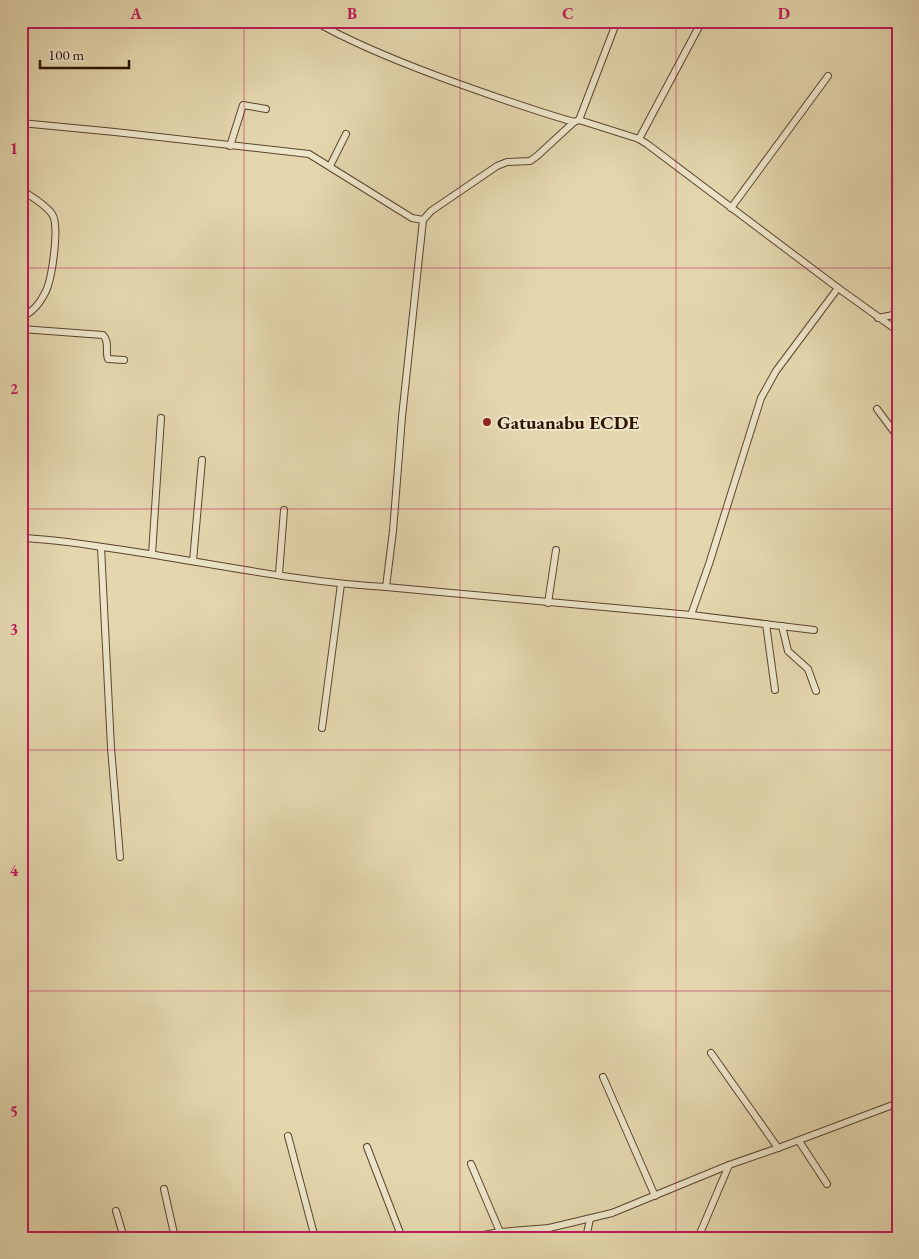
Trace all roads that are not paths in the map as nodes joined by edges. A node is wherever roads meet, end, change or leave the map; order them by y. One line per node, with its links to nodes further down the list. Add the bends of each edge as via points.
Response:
1 (314, 21): 6 (street, via 338,35 408,65 514,104)
2 (617, 21): 6 (street)
3 (702, 21): 9 (street)
4 (828, 76): 13 (street)
5 (266, 110): 10 (street, via 243,105)
6 (576, 121): 9 (street); 14 (street, via 530,161 497,166)
7 (21, 123): 10 (street)
8 (346, 134): 11 (street)
9 (639, 139): 13 (street)
10 (230, 146): 11 (street, via 309,154)
11 (330, 166): 14 (street, via 412,218)
12 (21, 190): 17 (street, via 52,214 55,222 50,282 41,300)
13 (731, 208): 15 (street)
14 (423, 220): 34 (street)
15 (838, 288): 18 (street); 36 (street, via 776,371 760,398)
16 (898, 314): 18 (street)
17 (21, 317)
18 (878, 318): 20 (street)
19 (21, 329): 21 (street, via 103,335 107,339 108,359)
20 (898, 331)
21 (124, 360)
22 (876, 410): 24 (street)
23 (161, 418): 30 (street)
24 (898, 437)
25 (202, 460): 31 (street)
26 (284, 510): 32 (street)
27 (21, 538): 28 (street)
28 (101, 547): 30 (street); 43 (street)
29 (556, 550): 35 (street)
30 (152, 554): 31 (street)
31 (193, 560): 32 (street)
32 (279, 574): 33 (street)
33 (341, 584): 34 (street); 42 (street)
34 (386, 587): 35 (street)
35 (548, 603): 36 (street)
36 (691, 615): 37 (street)
37 (766, 624): 38 (street); 40 (street)
38 (782, 626): 39 (street); 41 (street, via 788,651 808,669)
39 (814, 630)
40 (775, 690)
41 (816, 691)
42 (322, 728)
43 (120, 857)
44 (711, 1053): 50 (street)
45 (603, 1077): 55 (street)
46 (898, 1103): 48 (street)
47 (288, 1136): 62 (street)
48 (799, 1140): 50 (street); 53 (street)
49 (366, 1148): 63 (street)
50 (778, 1148): 52 (street)
51 (471, 1164): 59 (street)
52 (729, 1165): 55 (street); 67 (street)
53 (827, 1184)
54 (164, 1189): 61 (street)
55 (655, 1196): 57 (street)
56 (116, 1211): 60 (street)
57 (590, 1219): 58 (street); 66 (street)
58 (549, 1228): 59 (street); 65 (street)
59 (500, 1232): 64 (street)
60 (124, 1238)
61 (175, 1238)
62 (316, 1238)
63 (402, 1238)
64 (467, 1238)
65 (544, 1238)
66 (586, 1238)
67 (698, 1238)

